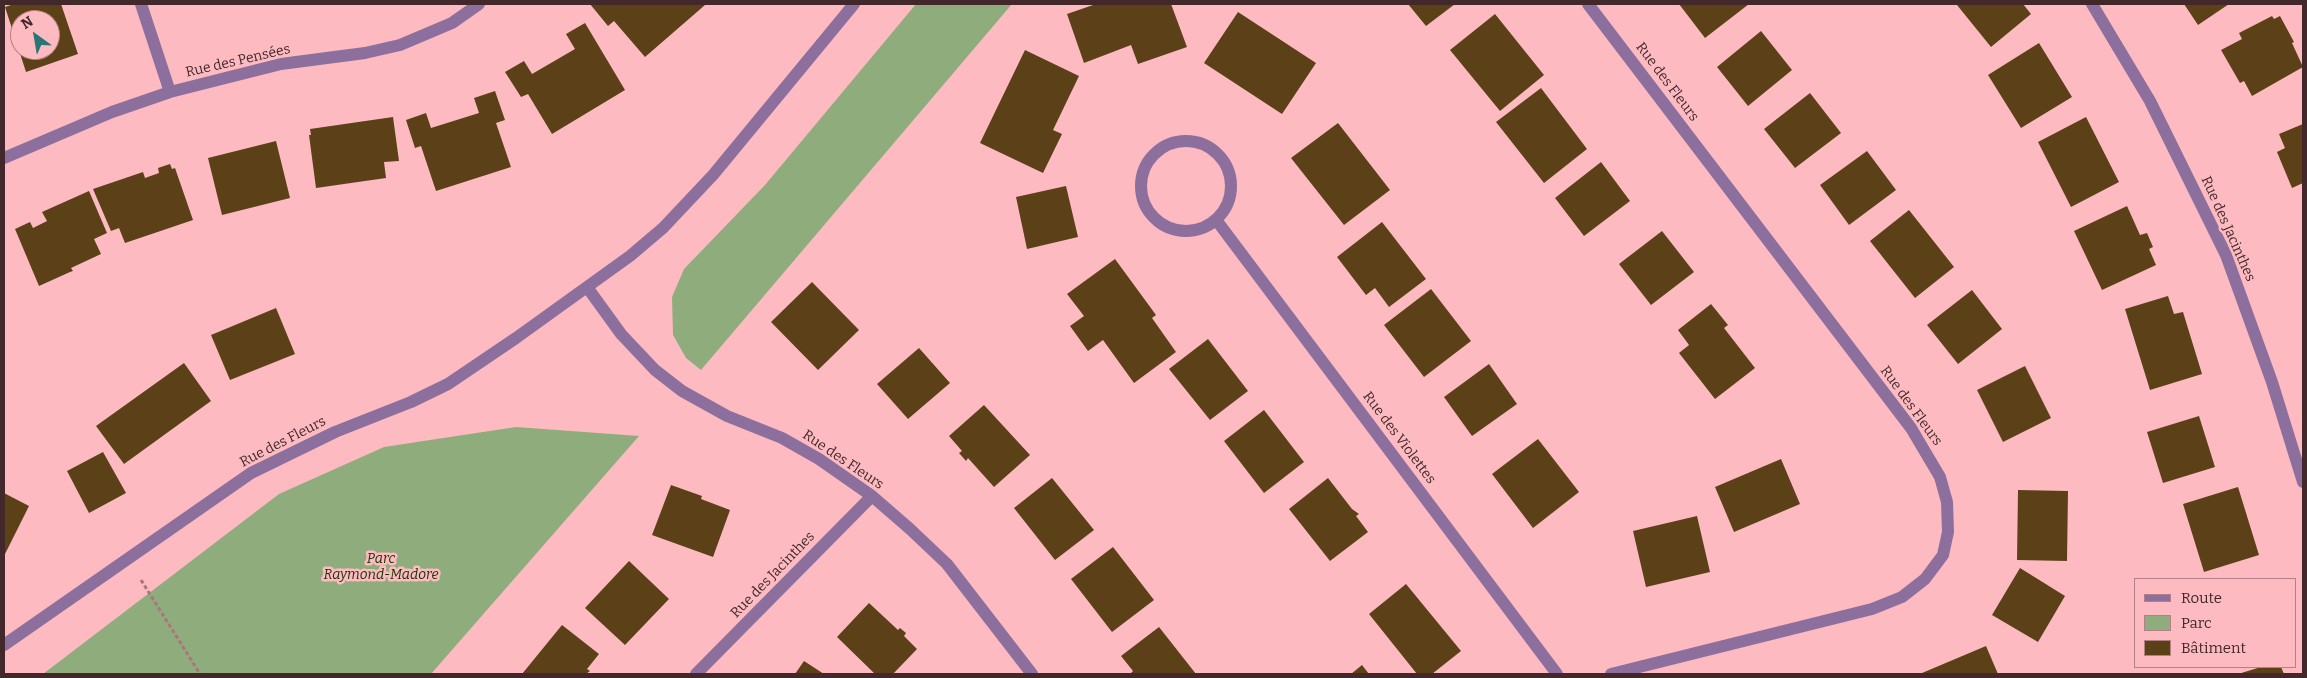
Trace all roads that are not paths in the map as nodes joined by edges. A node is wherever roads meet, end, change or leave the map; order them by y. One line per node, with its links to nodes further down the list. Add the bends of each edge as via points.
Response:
1 (141, 4): 6 (street)
2 (479, 4): 6 (street, Rue des Pensées, via 452,23 400,45 281,64)
3 (854, 4): 9 (street, Rue des Fleurs, via 757,124 669,222)
4 (1588, 4): 16 (street, Rue des Fleurs, via 1911,428 1940,477 1947,502 1948,532 1943,555 1925,580 1902,597 1872,609)
5 (2092, 4): 10 (street, Rue des Jacinthes, via 2150,101 2226,255 2272,382)
6 (170, 92): 7 (street, Rue des Pensées)
7 (4, 158)
8 (1217, 221): 8 (street, via 1232,192 1228,166 1214,149 1199,142 1180,140 1161,148 1149,160 1141,178 1143,202 1152,216 1160,224 1178,231 1196,230); 15 (street, Rue des Violettes)
9 (587, 287): 11 (street, Rue des Fleurs, via 621,334 655,370 682,391 727,416 782,438); 12 (street, Rue des Fleurs, via 448,384 334,432 251,473)
10 (2303, 482)
11 (872, 496): 13 (street, Rue des Jacinthes); 14 (street, Rue des Fleurs, via 947,564)
12 (4, 645)
13 (696, 674)
14 (1032, 674)
15 (1557, 674)
16 (1611, 674)

